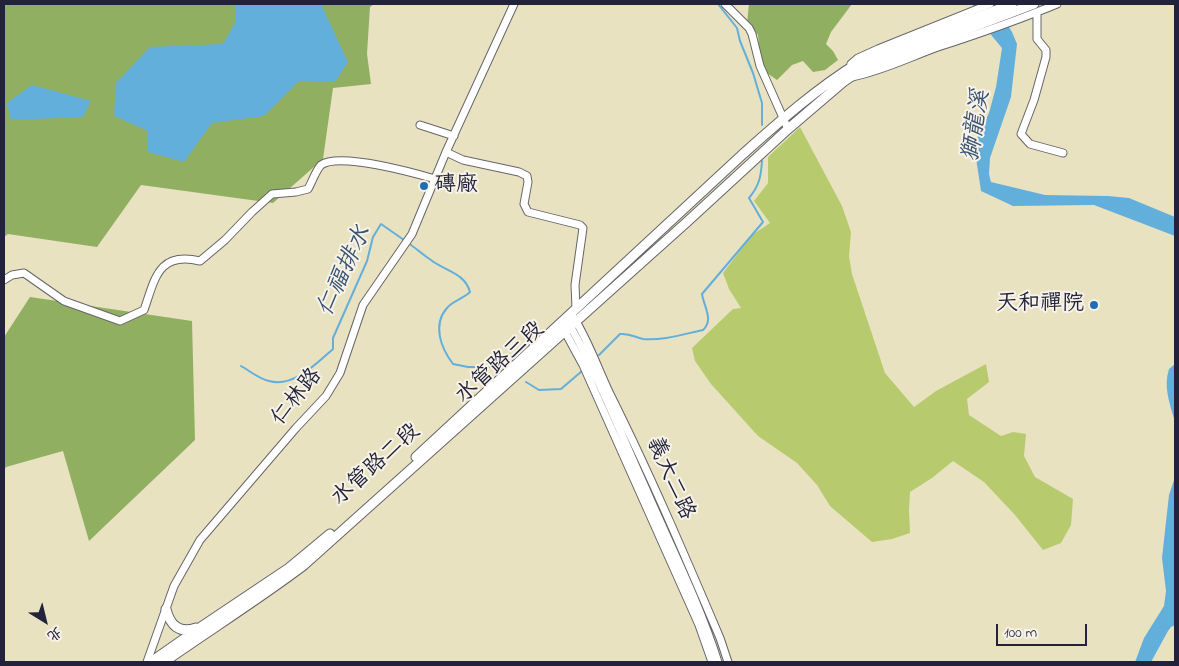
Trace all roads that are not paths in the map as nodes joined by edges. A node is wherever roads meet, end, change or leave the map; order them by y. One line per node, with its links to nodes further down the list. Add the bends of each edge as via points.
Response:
1 (514, 4): 11 (street, 仁林路)
2 (725, 4): 8 (street, via 749,28 760,66)
3 (990, 4): 7 (street)
4 (1012, 4): 7 (main road)
5 (1056, 4): 6 (street)
6 (1035, 8): 7 (main road); 13 (street, via 1037,39 1046,50 1046,57 1021,134 1030,144)
7 (966, 26): 8 (main road, via 865,60 838,75); 10 (main road, 水管路三段, via 862,69)
8 (783, 118): 10 (street); 16 (main road)
9 (420, 125): 11 (street)
10 (788, 128): 17 (main road, 水管路三段)
11 (454, 136): 12 (street, 仁林路)
12 (446, 152): 14 (street, 仁林路); 16 (street, via 463,160 526,176 524,204 528,212 583,228)
13 (1063, 153)
14 (435, 179): 15 (street, via 392,168 328,162 320,166 308,189 272,194 200,261 187,258 168,263 158,271 144,310 120,321 64,301 24,273); 18 (street, 仁林路, via 412,234 363,304 340,373 326,396 200,540 174,586)
15 (4, 280)
16 (568, 315): 17 (street, 義大二路); 19 (main road, 水管路二段, via 324,540 275,578)
17 (571, 327): 22 (main road, 水管路三段, via 304,565); 23 (street, 義大二路, via 583,365 699,625); 24 (street, 義大二路, via 681,569); 25 (street, 義大二路, via 594,354 646,466)
18 (166, 609): 19 (main road, via 168,620 174,626 183,630); 20 (street, 仁林路)
19 (201, 627): 21 (main road)
20 (147, 662)
21 (152, 662)
22 (164, 662)
23 (712, 662)
24 (718, 662)
25 (728, 662)

